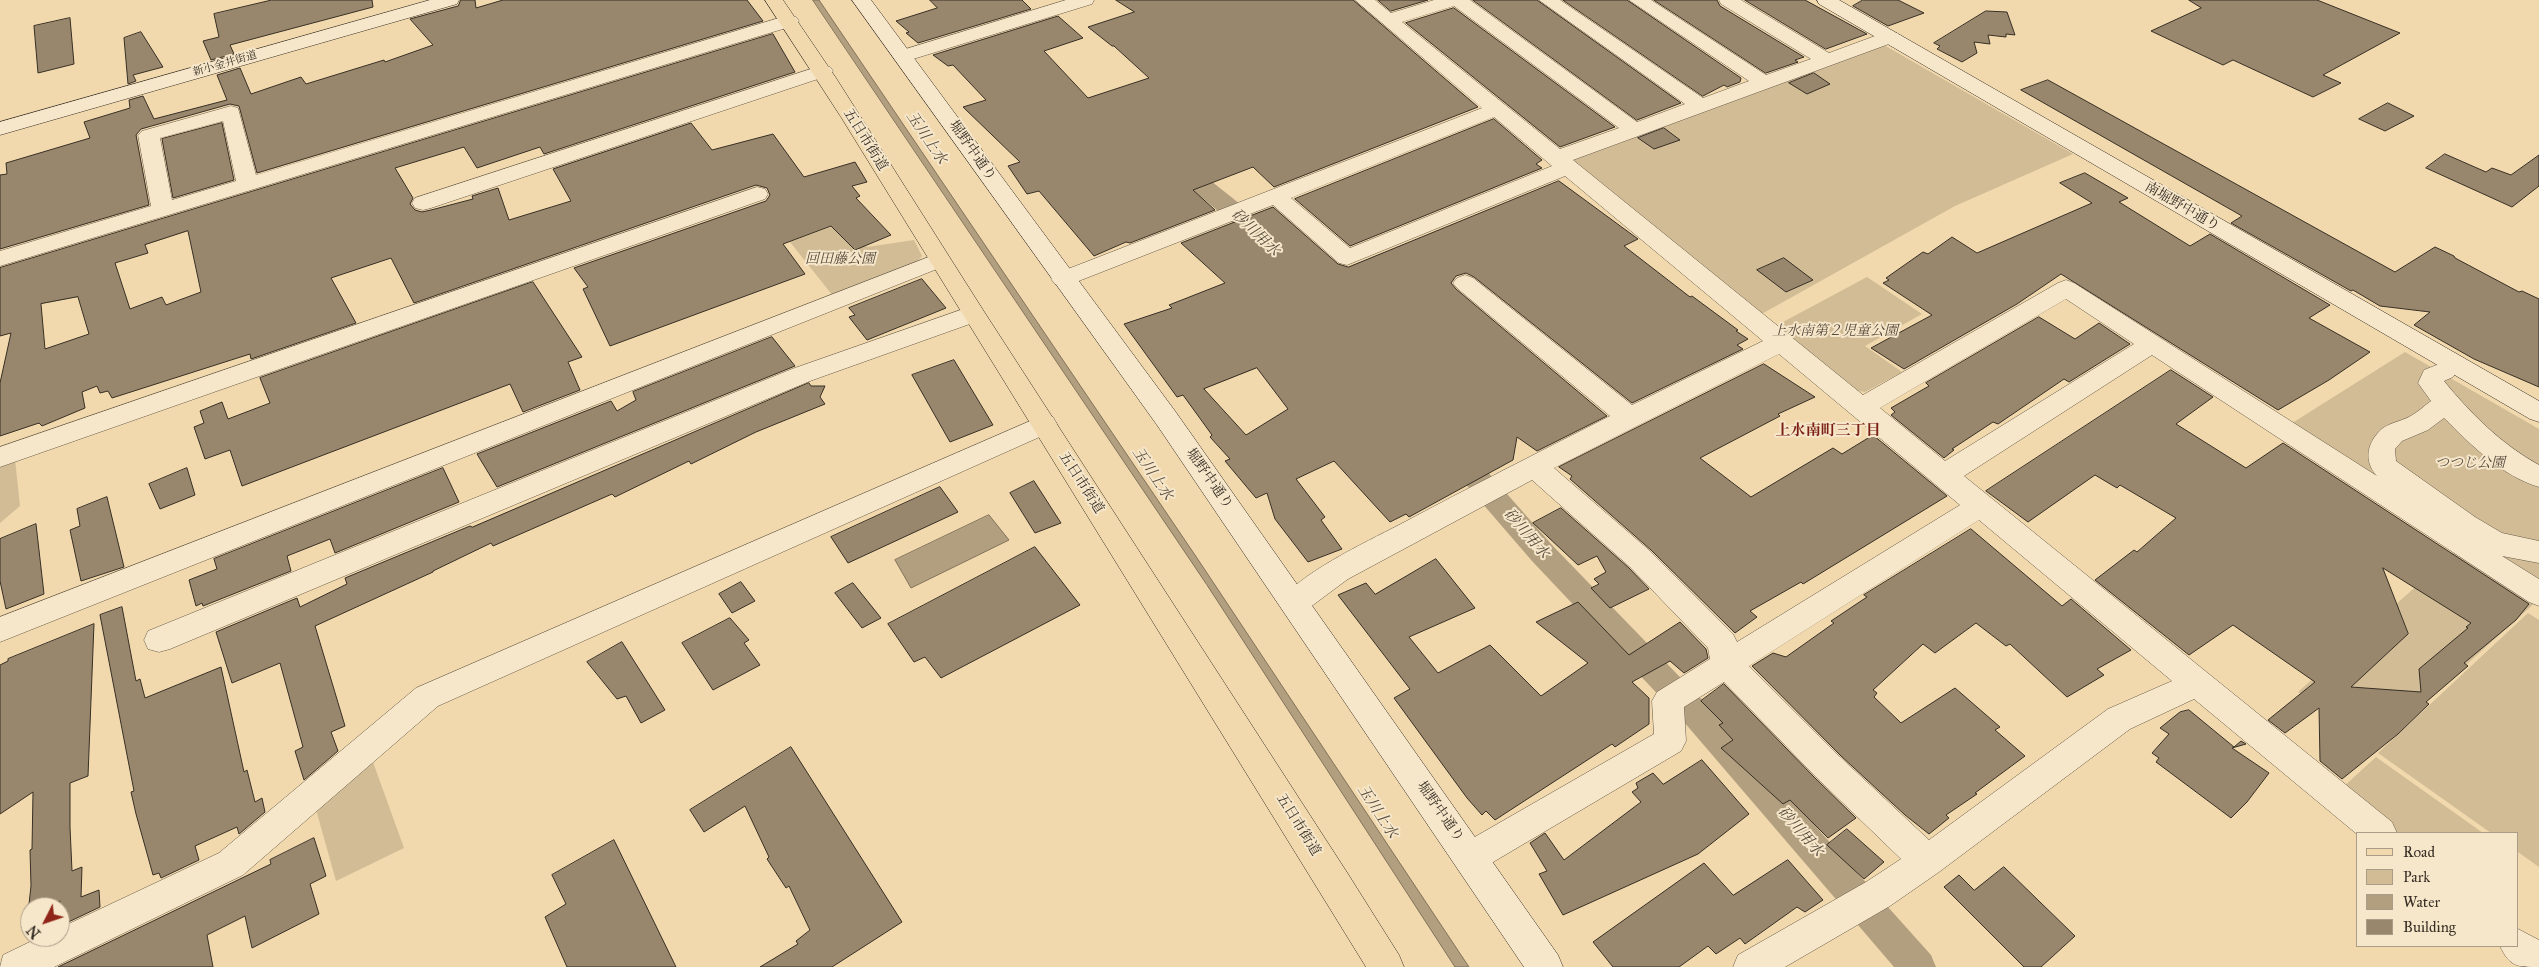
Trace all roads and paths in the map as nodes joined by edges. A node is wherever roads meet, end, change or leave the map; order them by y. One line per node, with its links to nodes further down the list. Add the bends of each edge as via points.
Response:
1 (450, 0): 20 (street, 新小金井街道)
2 (861, 0): 14 (street, 堀野中通り)
3 (1085, 0): 14 (street)
4 (1364, 0): 12 (street)
5 (1454, 0): 12 (street)
6 (1458, 0): 21 (street)
7 (1548, 0): 18 (street)
8 (1638, 0): 17 (street)
9 (1728, 0): 15 (street)
10 (1826, 0): 13 (street, 南堀野中通り)
11 (781, 11): 16 (main road, 五日市街道); 23 (street)
12 (1388, 20): 19 (street)
13 (1890, 37): 15 (street); 38 (street, 南堀野中通り)
14 (903, 56): 30 (street, 堀野中通り)
15 (1827, 60): 17 (street)
16 (823, 71): 26 (street); 29 (main road, 五日市街道)
17 (1765, 83): 18 (street)
18 (1700, 106): 21 (street)
19 (1497, 109): 22 (street); 25 (street)
20 (0, 129)
21 (1635, 130): 22 (street)
22 (1562, 163): 25 (street, via 1347,258); 33 (street)
23 (248, 185): 27 (street); 27 (street, via 231,112 149,136)
24 (757, 194): 41 (street)
25 (1277, 197): 30 (street)
26 (423, 203)
27 (163, 210): 28 (street)
28 (0, 259)
29 (939, 260): 32 (main road, 五日市街道); 50 (street)
30 (1063, 279): 49 (street, 堀野中通り, via 1166,418)
31 (1465, 283): 39 (street)
32 (972, 314): 40 (main road, 五日市街道); 51 (street, via 801,375)
33 (1783, 342): 37 (street); 39 (street)
34 (2152, 344): 37 (street, via 2066,288); 43 (street); 46 (street)
35 (2444, 371): 36 (street, via 2433,376 2431,383)
36 (2446, 403): 44 (street, via 2494,448); 46 (street, via 2419,423 2393,434 2382,447 2382,464 2472,530)
37 (1862, 407): 43 (street)
38 (2539, 413)
39 (1630, 418): 42 (street)
40 (1044, 424): 59 (street, via 427,697 231,864); 60 (main road, 五日市街道)
41 (0, 457)
42 (1534, 466): 49 (street, via 1338,571); 52 (street, via 1640,559 1722,643)
43 (1944, 475): 45 (street)
44 (2539, 477)
45 (1981, 505): 52 (street); 53 (street)
46 (2491, 551): 47 (street); 48 (street)
47 (2539, 552)
48 (2539, 594)
49 (1295, 603): 55 (street, 堀野中通り)
50 (0, 630)
51 (160, 640)
52 (1727, 664): 55 (street, via 1678,694 1670,741); 56 (street)
53 (2198, 683): 54 (street); 56 (street, via 2119,719)
54 (2379, 832)
55 (1471, 856): 61 (street, 堀野中通り)
56 (1927, 861): 62 (street)
57 (2519, 947): 58 (street)
58 (2539, 963)
59 (16, 967)
60 (1386, 967)
61 (1545, 967)
62 (1751, 967)

